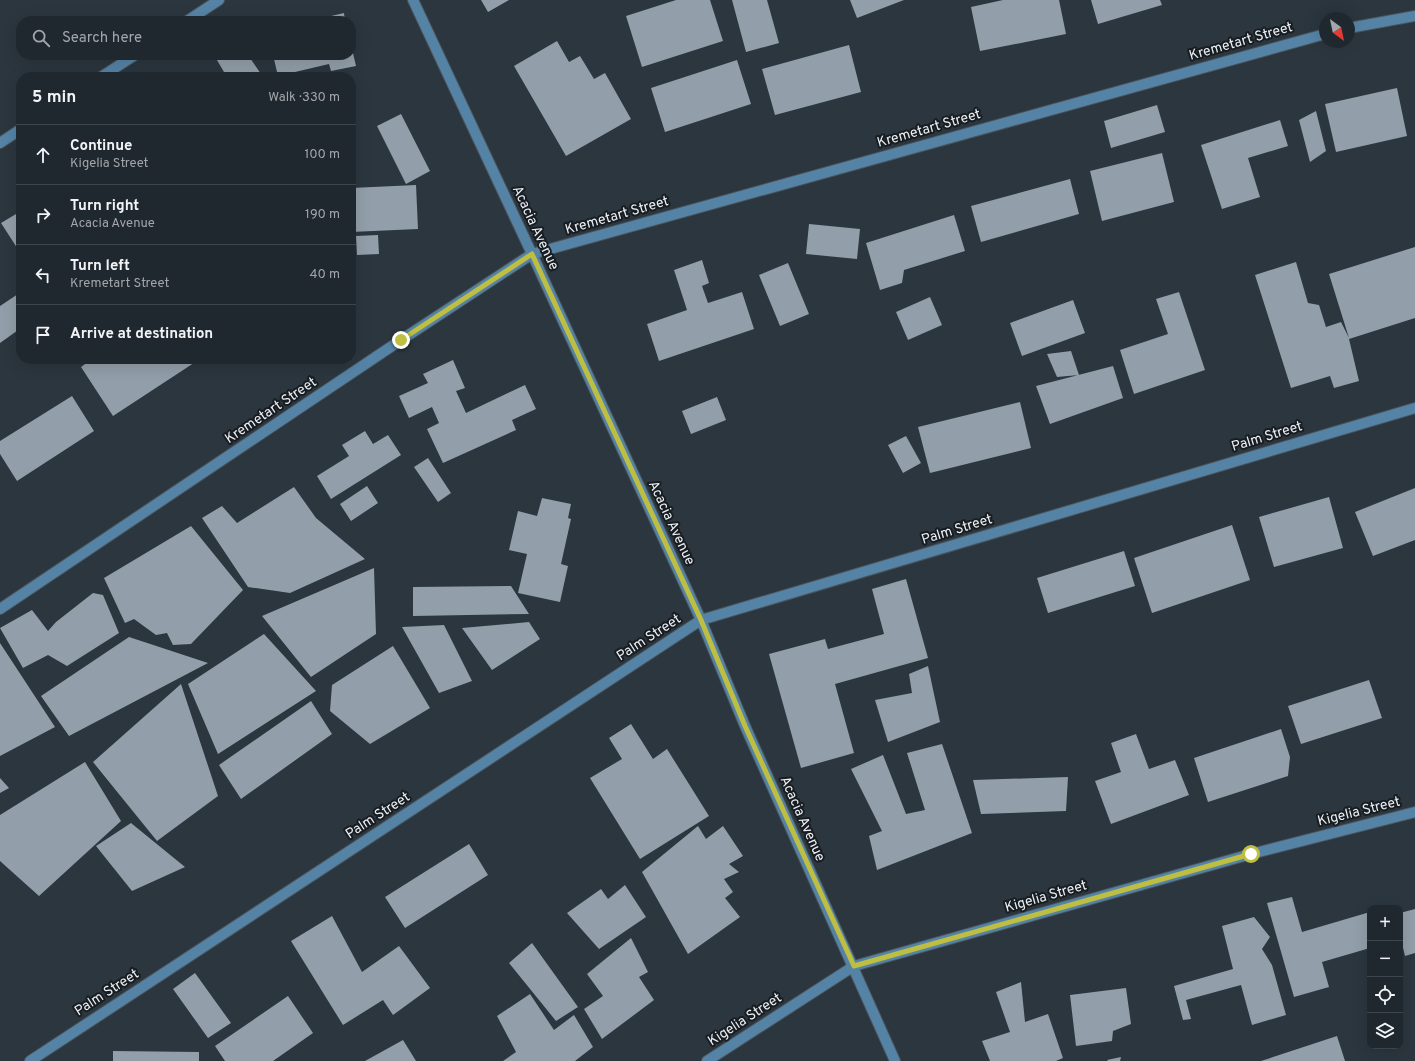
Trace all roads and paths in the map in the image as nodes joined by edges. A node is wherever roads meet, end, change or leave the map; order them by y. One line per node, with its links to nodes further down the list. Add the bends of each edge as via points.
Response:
1 (219, 0): 3 (street)
2 (412, 0): 11 (street, Acacia Avenue)
3 (195, 16)
4 (1415, 16): 5 (street)
5 (1355, 27)
6 (1319, 36): 11 (street, Kremetart Street)
7 (127, 60): 8 (street)
8 (109, 72)
9 (16, 132): 10 (street)
10 (0, 143)
11 (532, 254): 13 (street, Kremetart Street); 14 (street, Acacia Avenue)
12 (1415, 408): 14 (street, Palm Street)
13 (0, 609)
14 (701, 620): 16 (street, Acacia Avenue, via 745,726); 17 (street, Palm Street)
15 (1415, 812): 16 (street, Kigelia Street, via 1251,854)
16 (854, 966): 18 (street, Kigelia Street); 19 (street, Acacia Avenue)
17 (30, 1061)
18 (707, 1061)
19 (895, 1061)

